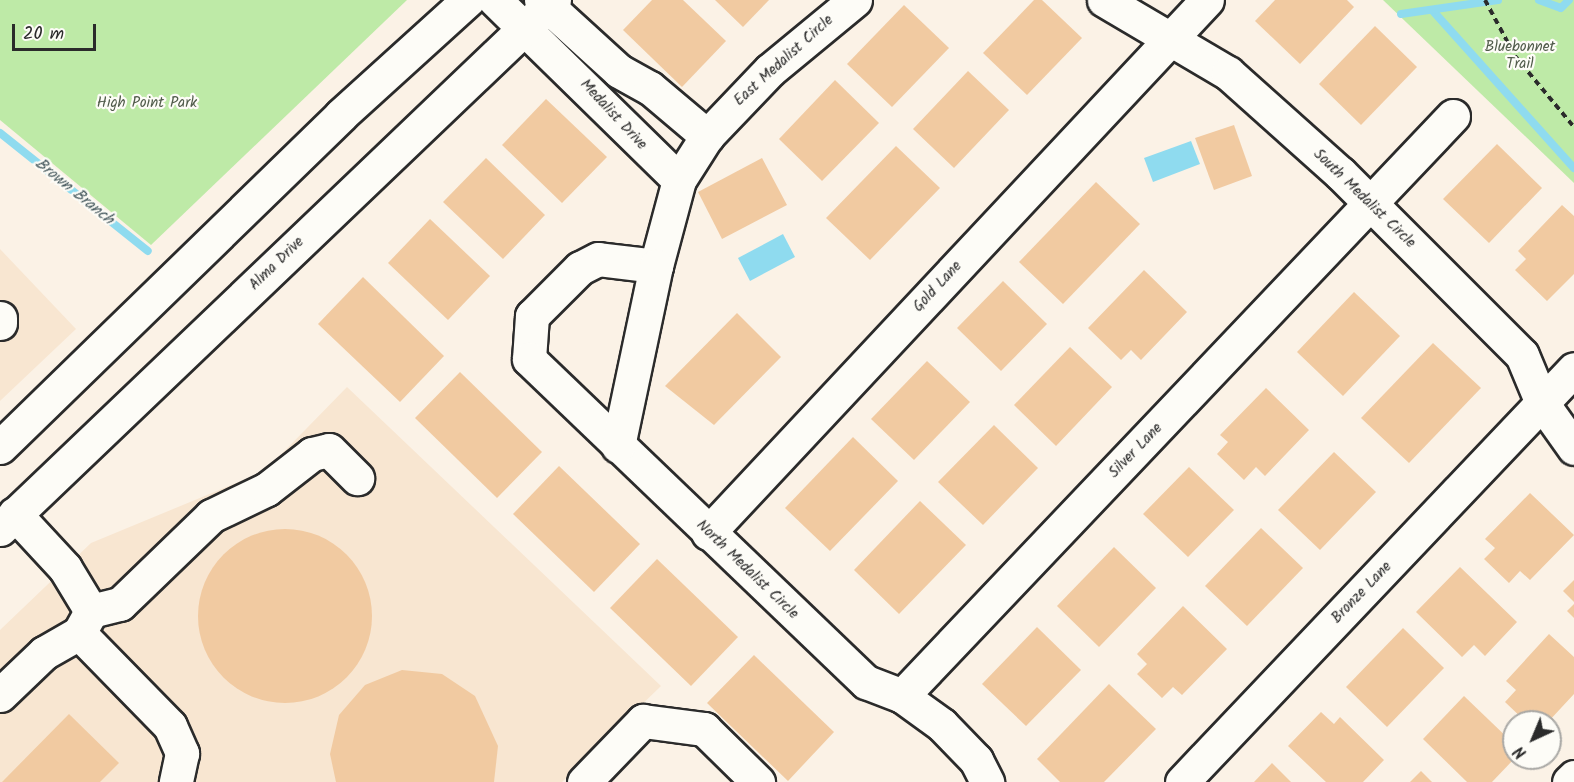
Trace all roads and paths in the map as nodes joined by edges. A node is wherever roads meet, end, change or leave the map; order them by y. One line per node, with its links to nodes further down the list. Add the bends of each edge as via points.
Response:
1 (468, 0): 21 (main road, via 341,115)
2 (495, 0): 8 (main road, Medalist Drive)
3 (855, 0): 12 (main road, East Medalist Circle, via 770,70)
4 (1104, 0): 9 (main road, South Medalist Circle)
5 (1207, 0): 9 (main road, Gold Lane)
6 (1485, 0): 11 (path, via 1515,56)
7 (548, 2): 8 (main road, Alma Drive); 12 (main road, via 619,71 650,88)
8 (525, 29): 13 (main road, Medalist Drive); 24 (main road, Alma Drive)
9 (1167, 41): 14 (main road, South Medalist Circle, via 1228,73); 25 (main road, Gold Lane)
10 (1453, 116): 14 (main road, Silver Lane)
11 (1574, 127)
12 (707, 136): 13 (main road, East Medalist Circle)
13 (679, 180): 15 (main road, East Medalist Circle)
14 (1370, 205): 19 (main road, South Medalist Circle, via 1522,355); 28 (main road, Silver Lane)
15 (656, 266): 20 (main road, East Medalist Circle); 20 (main road, North Medalist Circle, via 598,260 580,268 532,316 526,338 535,370)
16 (0, 318): 17 (main road)
17 (0, 323)
18 (1574, 369): 19 (main road, Bronze Lane)
19 (1542, 403): 22 (main road, South Medalist Circle); 34 (main road, Bronze Lane)
20 (618, 446): 25 (main road, North Medalist Circle)
21 (0, 447)
22 (1574, 448)
23 (357, 478): 26 (main road, via 329,450 312,454 267,489 212,516 120,603)
24 (5, 515): 26 (main road, via 65,568)
25 (708, 533): 28 (main road, North Medalist Circle, via 866,682)
26 (85, 622): 27 (main road, via 44,653); 30 (main road, via 170,726 182,753)
27 (0, 696)
28 (902, 696): 33 (main road, North Medalist Circle, via 942,725 976,760)
29 (1574, 777): 35 (main road)
30 (176, 782)
31 (584, 782): 32 (main road, via 643,721 704,729)
32 (758, 782)
33 (987, 782)
34 (1182, 782)
35 (1569, 782)

